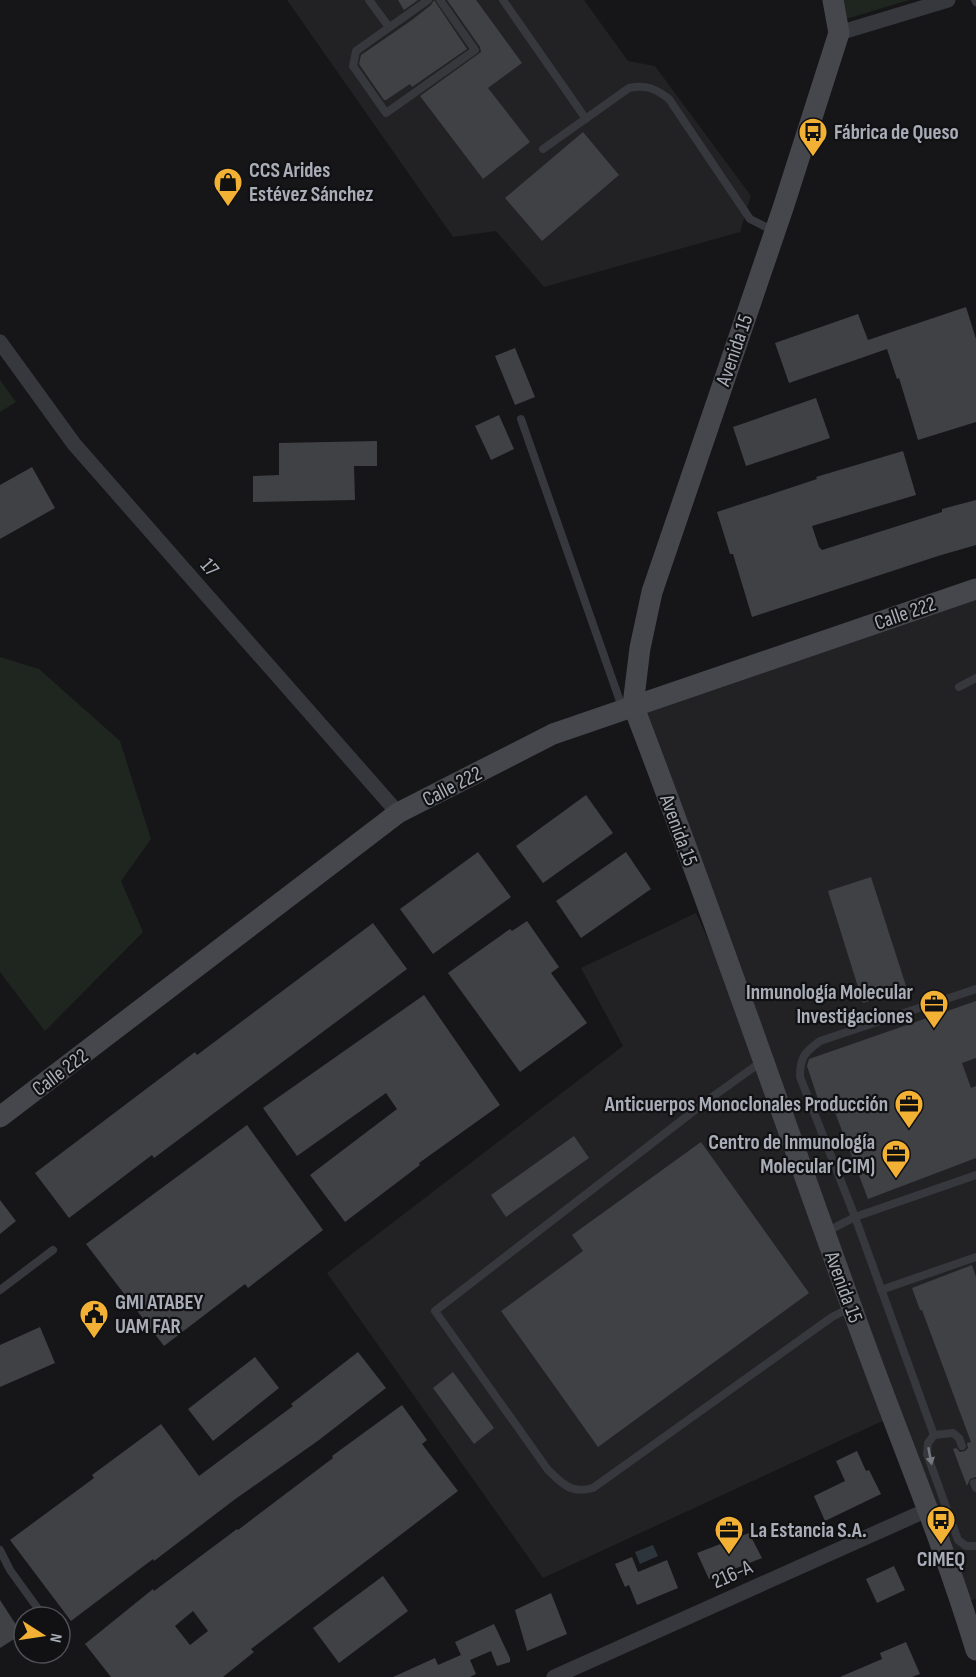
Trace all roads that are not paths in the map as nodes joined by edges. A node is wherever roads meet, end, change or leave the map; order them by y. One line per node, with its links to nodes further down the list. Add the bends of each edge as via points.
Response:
1 (369, 0): 7 (lane)
2 (428, 0): 7 (lane)
3 (440, 0): 7 (lane, via 475,50 386,113 353,66 356,51)
4 (503, 0): 9 (lane)
5 (832, 0): 8 (street, Avenida 15)
6 (948, 0): 8 (street)
7 (389, 27)
8 (839, 33): 11 (street, Avenida 15)
9 (586, 119): 10 (lane); 11 (lane, via 629,88 655,89 669,99 750,219)
10 (543, 149)
11 (775, 232): 17 (street, Avenida 15, via 652,592)
12 (0, 342): 18 (street, 17, via 74,444)
13 (521, 419): 17 (lane)
14 (976, 589): 17 (street, Calle 222)
15 (976, 678): 16 (lane)
16 (959, 687)
17 (628, 707): 18 (street, Calle 222, via 553,734); 20 (street, Avenida 15)
18 (398, 813): 21 (street, Calle 222)
19 (976, 989): 23 (lane, via 820,1041 806,1051 800,1062 800,1077)
20 (764, 1060): 24 (street, Avenida 15); 29 (lane, via 435,1311 548,1470 567,1487 583,1491 593,1488)
21 (0, 1118)
22 (976, 1175): 23 (lane)
23 (855, 1218): 24 (lane); 28 (lane)
24 (825, 1233): 29 (street, Avenida 15)
25 (53, 1250): 27 (lane)
26 (976, 1257): 28 (lane)
27 (0, 1290)
28 (881, 1290): 30 (lane)
29 (851, 1307): 32 (street, Avenida 15)
30 (934, 1435): 31 (lane, via 953,1433); 33 (lane, one-way to 33, via 927,1454 958,1540 966,1546)
31 (962, 1446)
32 (927, 1510): 35 (street, Avenida 15); 38 (street, 216-A)
33 (976, 1546)
34 (0, 1550): 36 (lane)
35 (969, 1601): 37 (street, Avenida 15)
36 (35, 1605)
37 (976, 1650)
38 (554, 1677)

